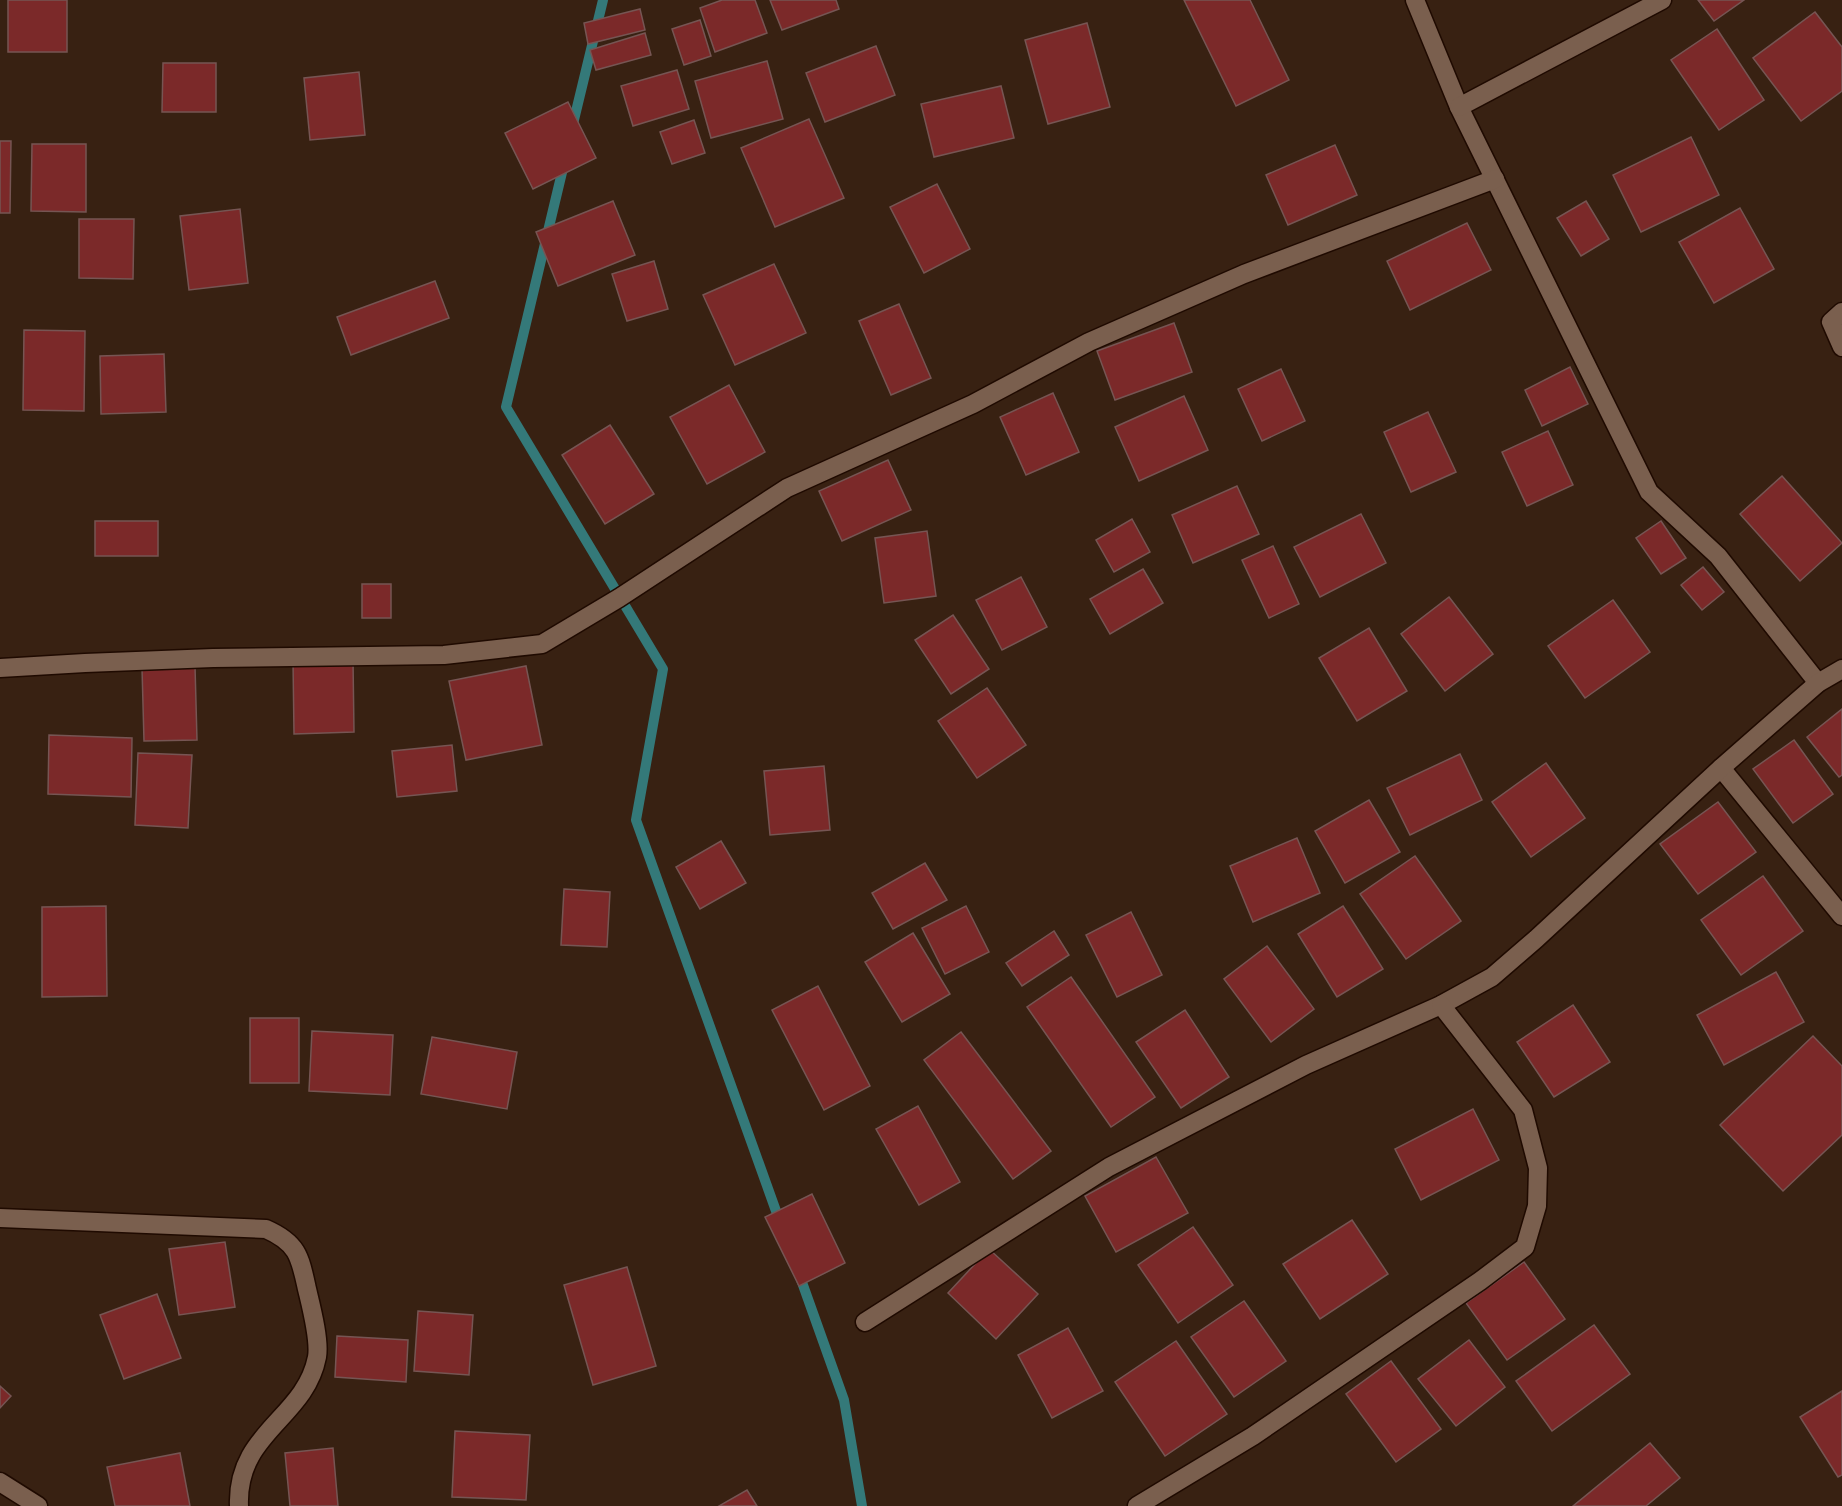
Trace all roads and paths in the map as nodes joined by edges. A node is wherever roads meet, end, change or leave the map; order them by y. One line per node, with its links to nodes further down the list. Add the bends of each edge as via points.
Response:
1 (1415, 0): 3 (street)
2 (1662, 0): 3 (street)
3 (1459, 107): 4 (street)
4 (1495, 179): 7 (street, via 1244,273 1089,342 972,404 787,488 542,644 444,655 202,659); 9 (street, via 1649,492 1718,556)
5 (1842, 312): 6 (street, via 1831,322)
6 (1842, 347)
7 (0, 668)
8 (1842, 669): 9 (street)
9 (1818, 683): 10 (street)
10 (1721, 768): 11 (street); 12 (street, via 1492,977)
11 (1842, 916)
12 (1441, 1005): 14 (street, via 1306,1065 1109,1167); 18 (street, via 1523,1110 1538,1168 1538,1206 1525,1247 1253,1436)
13 (0, 1218): 17 (street, via 266,1230 295,1248 314,1319 317,1356 304,1390 256,1445 244,1466)
14 (865, 1322)
15 (0, 1482): 16 (street)
16 (38, 1506)
17 (238, 1506)
18 (1137, 1506)

